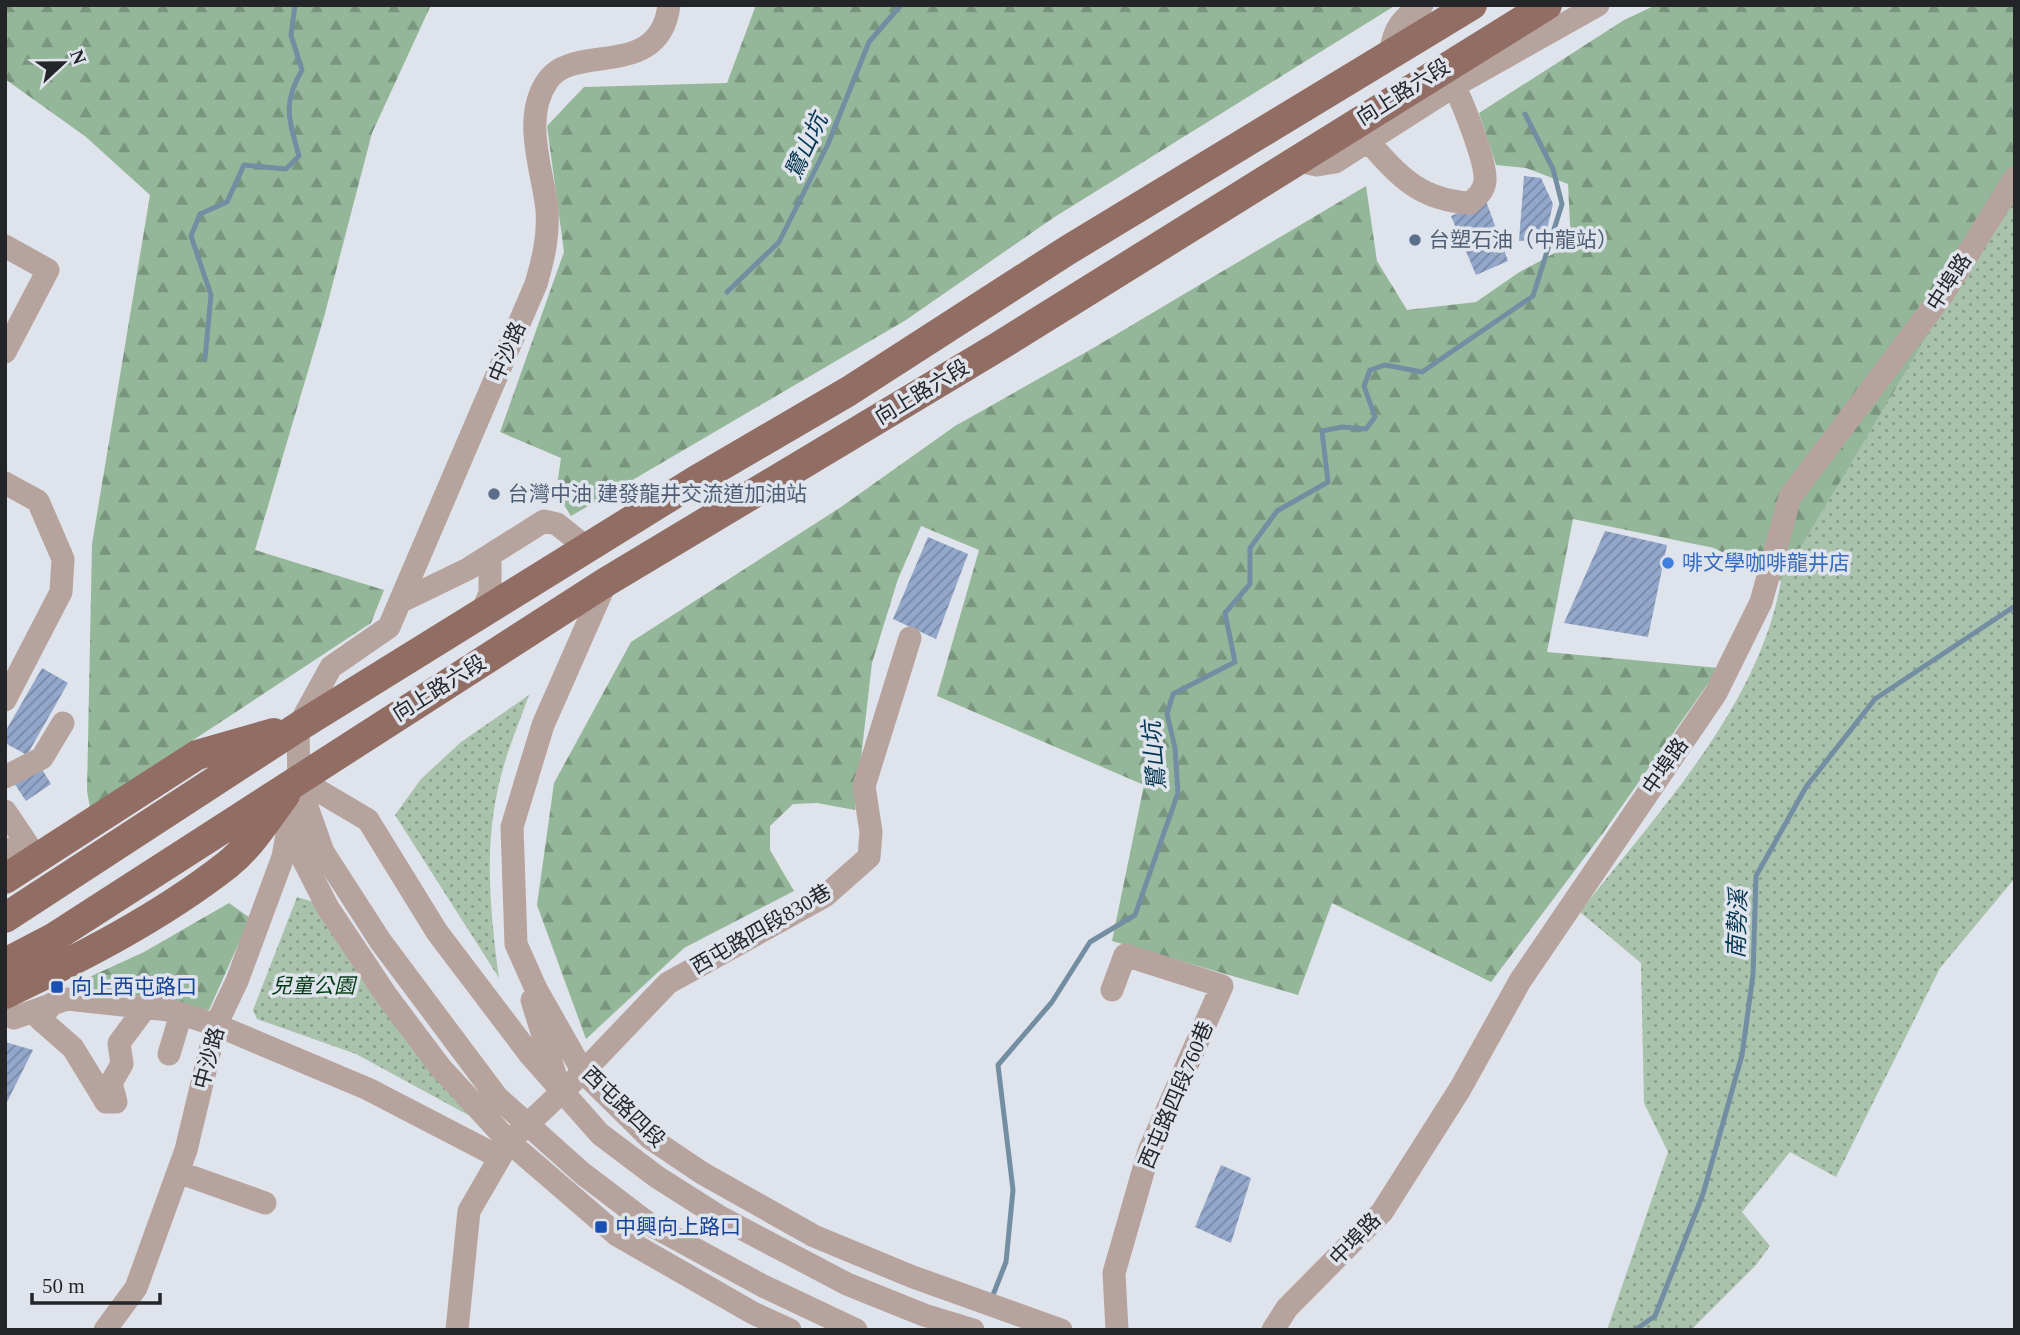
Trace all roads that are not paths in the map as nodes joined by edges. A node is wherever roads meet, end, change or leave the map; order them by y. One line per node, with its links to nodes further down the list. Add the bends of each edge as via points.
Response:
1 (669, 5): 17 (street, 中沙路, via 668,19 651,42 629,55 564,66 548,80 536,112 535,135 547,213 545,254)
2 (1422, 5): 6 (street, via 1403,18 1392,35)
3 (1472, 5): 6 (main road, 向上路六段)
4 (1547, 5): 9 (main road, 向上路六段)
5 (1598, 5): 7 (street)
6 (1391, 52): 14 (main road, 向上路六段, via 849,391)
7 (1454, 86): 8 (street); 8 (street, via 1486,179 1481,193 1470,203 1425,194 1392,169)
8 (1367, 140): 9 (street, via 1335,162 1317,165)
9 (1294, 160): 16 (main road, 向上路六段, via 1071,302)
10 (2015, 178): 53 (street, 中埠路, via 1943,294 1790,497 1761,602 1716,693 1526,971 1413,1165 1382,1212 1287,1308)
11 (5, 246): 12 (street, via 48,270)
12 (5, 352)
13 (5, 483): 20 (street, via 38,501 63,559 61,592)
14 (587, 548): 15 (street, via 557,524 544,521); 18 (main road, 向上路六段)
15 (490, 555): 17 (street); 18 (street, via 488,602)
16 (606, 582): 25 (main road, 向上路六段); 31 (street, 西屯路四段, via 543,725 512,827)
17 (402, 601): 23 (street, 中沙路, via 388,627 331,667)
18 (481, 614): 23 (main road, 向上路六段)
19 (910, 638): 40 (street, 西屯路四段830巷, via 864,786 871,832 869,857 825,896 668,983)
20 (14, 662): 21 (street)
21 (5, 700)
22 (63, 723): 24 (street, via 42,758)
23 (298, 727): 25 (street); 28 (main road, 向上路六段, via 197,755); 30 (main road, 向上路六段)
24 (5, 777)
25 (297, 778): 32 (main road, 向上路六段, via 53,938); 35 (main road, 向上路六段, via 228,864); 38 (street, 中沙路, via 283,857); 41 (street, 西屯路四段, via 368,820 437,932); 42 (street, via 323,852 381,942 461,1053 497,1097); 43 (street, via 300,853 328,908 420,1041)
26 (7, 818): 28 (street)
27 (5, 849): 28 (street)
28 (36, 858): 29 (main road, 向上路六段)
29 (5, 879)
30 (5, 918)
31 (516, 944): 40 (street, 西屯路四段); 41 (street)
32 (5, 963)
33 (1112, 990): 52 (street, 西屯路四段760巷, via 1125,954 1222,986 1149,1151 1114,1273)
34 (52, 1004): 35 (street); 36 (street, via 67,999); 36 (street, via 40,1019 73,1048 106,1102 116,1102 111,1083 122,1064 119,1044)
35 (10, 1006)
36 (145, 1008): 37 (street)
37 (181, 1014): 38 (street); 39 (street)
38 (216, 1025): 43 (street); 44 (street, 中沙路)
39 (169, 1055)
40 (583, 1072): 41 (street); 51 (street, 西屯路四段, via 650,1138 814,1236)
41 (559, 1091): 42 (street); 50 (street, 西屯路四段, via 600,1134 720,1217 847,1284)
42 (527, 1124): 43 (street); 49 (street, via 649,1224)
43 (504, 1150): 47 (street, via 469,1211); 48 (street, via 617,1235)
44 (178, 1172): 45 (street); 46 (street, 中沙路, via 136,1288)
45 (265, 1203)
46 (114, 1326)
47 (457, 1330)
48 (790, 1330)
49 (856, 1330)
50 (973, 1330)
51 (1061, 1330)
52 (1116, 1330)
53 (1273, 1330)

